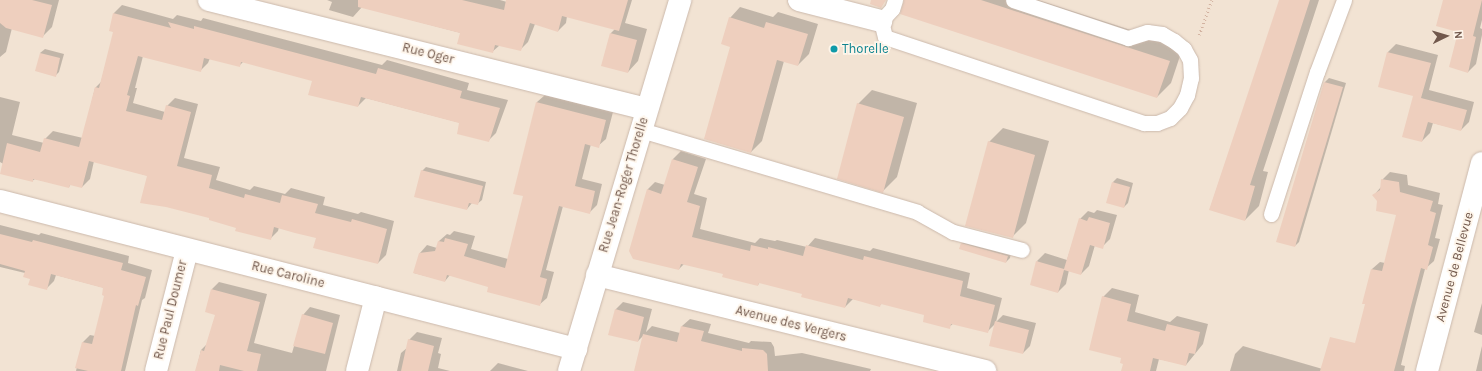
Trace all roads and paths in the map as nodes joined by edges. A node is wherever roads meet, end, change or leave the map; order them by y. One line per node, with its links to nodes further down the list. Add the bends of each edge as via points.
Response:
1 (210, 0): 10 (street, Rue Oger)
2 (680, 0): 10 (street, Rue Jean-Roger Thorelle)
3 (799, 0): 8 (street)
4 (895, 0): 8 (lane, via 892,9)
5 (1013, 0): 9 (lane, via 1128,38 1147,32 1162,34 1184,49)
6 (1212, 0): 9 (path)
7 (1344, 0): 14 (lane, via 1317,72)
8 (881, 21): 9 (lane, via 885,37 1144,123 1157,124 1170,118 1180,108 1187,95 1191,78)
9 (1190, 60)
10 (647, 109): 11 (street, Rue Jean-Roger Thorelle)
11 (640, 130): 16 (lane, via 917,212 953,232); 17 (street, Rue Jean-Roger Thorelle)
12 (1482, 164): 24 (street, Avenue de Bellevue)
13 (0, 201): 15 (street, Rue Caroline)
14 (1271, 214)
15 (187, 250): 18 (street, Rue Caroline); 20 (street, Rue Paul Doumer)
16 (1022, 250)
17 (597, 276): 19 (street, Rue Jean-Roger Thorelle); 23 (street, Avenue des Vergers)
18 (376, 297): 19 (street, Rue Caroline); 21 (street)
19 (576, 349): 22 (street, Rue Jean-Roger Thorelle)
20 (156, 371)
21 (357, 371)
22 (570, 371)
23 (985, 371)
24 (1428, 371)

